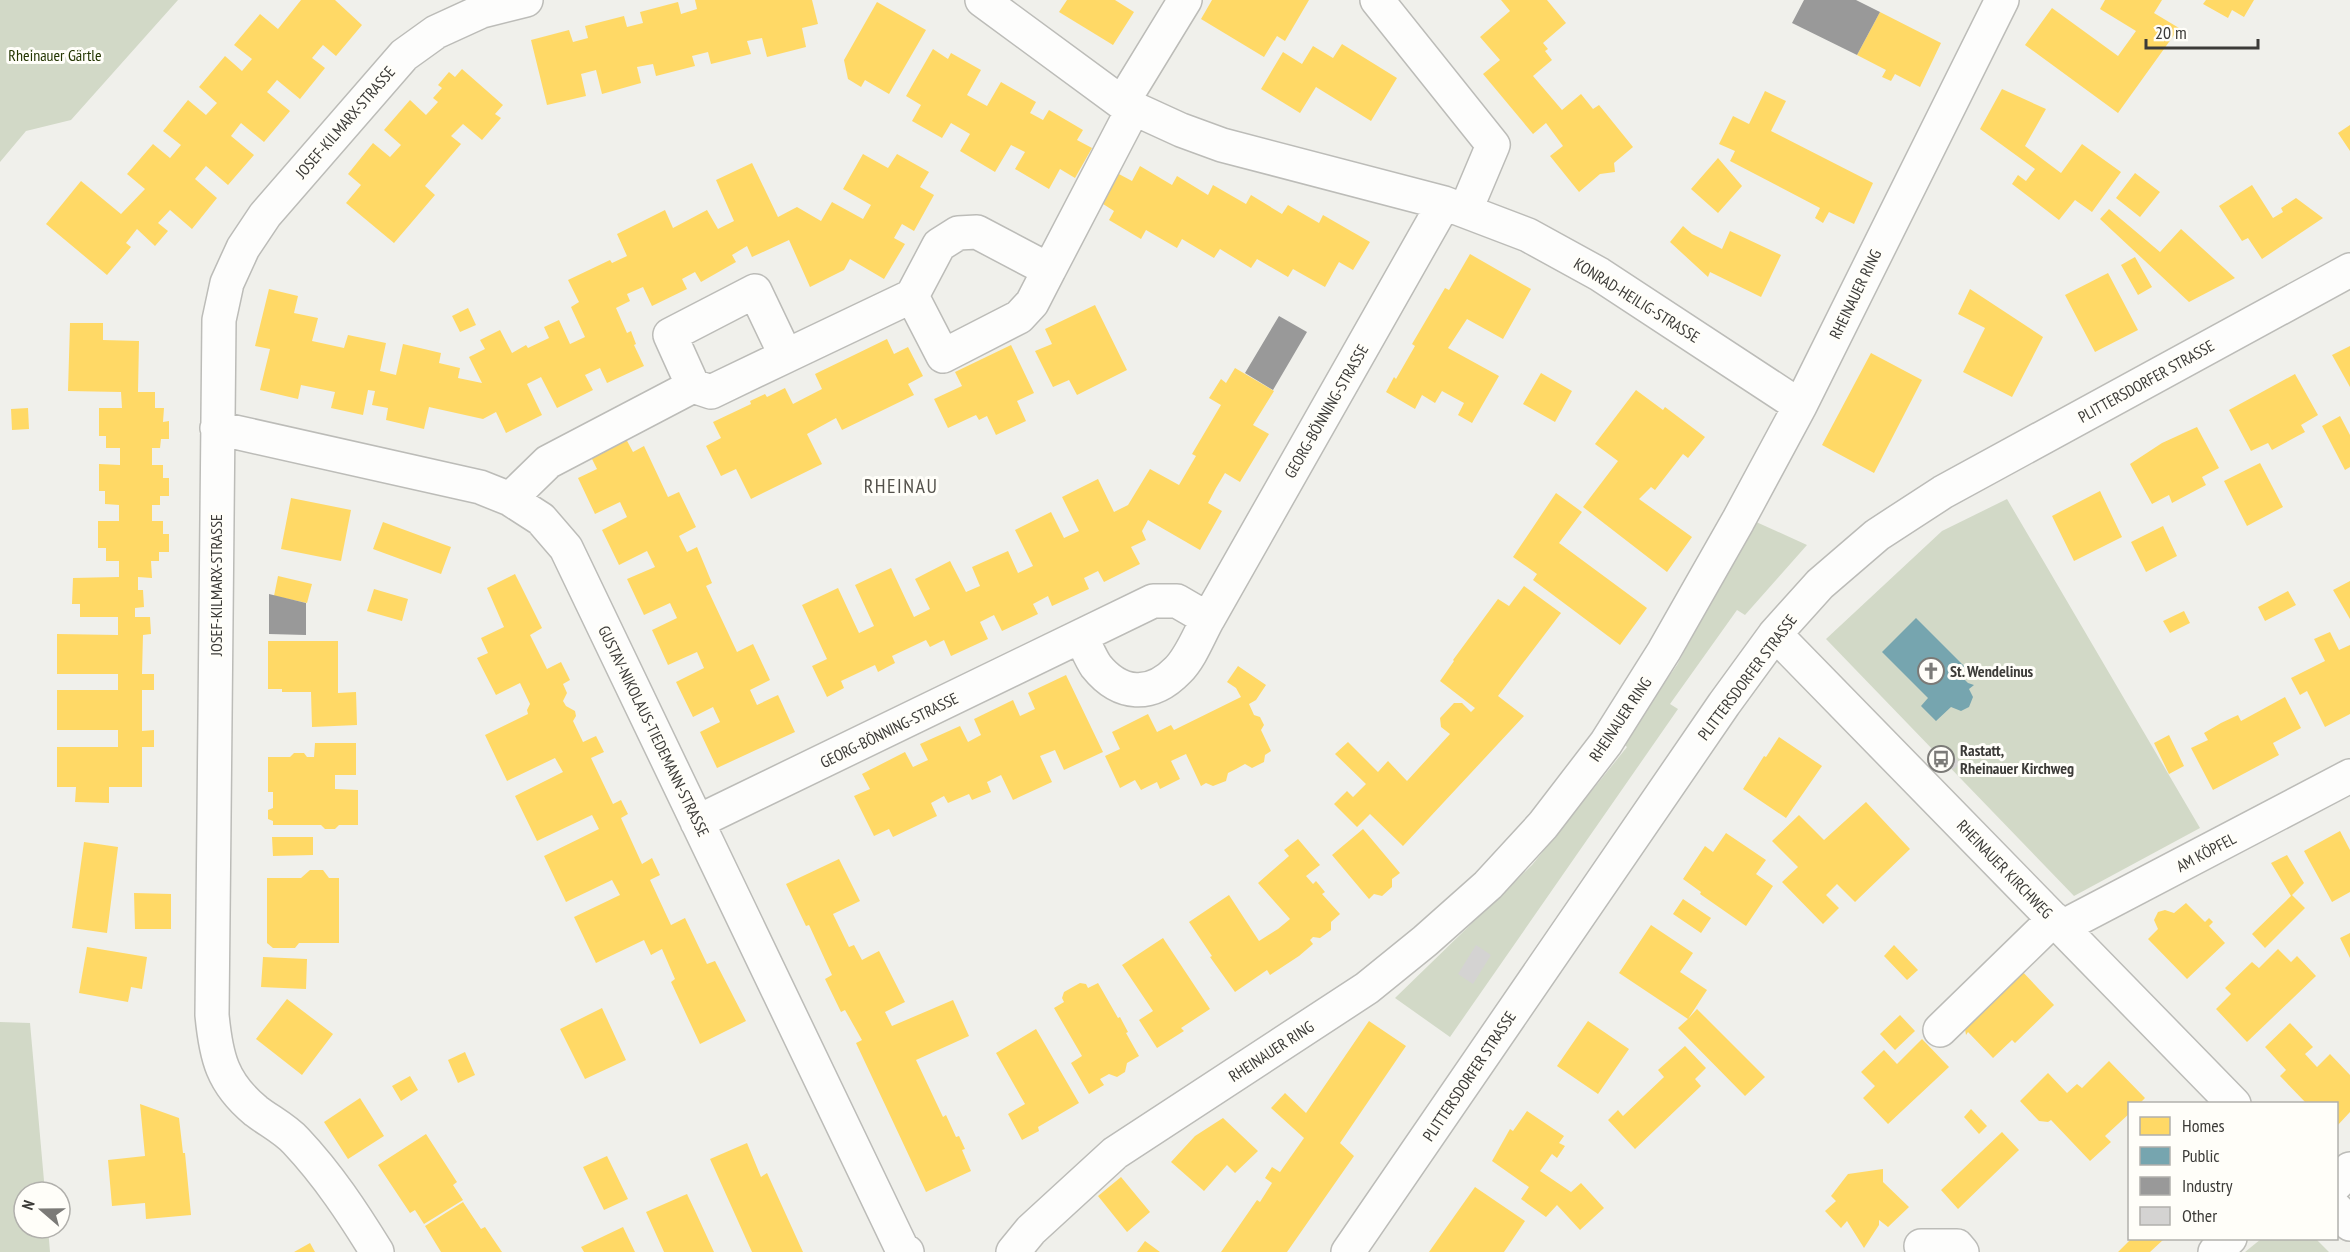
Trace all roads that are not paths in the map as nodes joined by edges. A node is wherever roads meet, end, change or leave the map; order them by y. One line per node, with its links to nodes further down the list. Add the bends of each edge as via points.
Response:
1 (526, 0): 14 (street, JOSEF-KILMARX-STRASSE, via 482,11 436,32 404,55 265,215 243,248 227,283 217,347)
2 (982, 0): 6 (street, KONRAD-HEILIG-STRASSE)
3 (1185, 0): 6 (street)
4 (1377, 0): 7 (street, via 1493,145)
5 (1990, 4): 13 (street, RHEINAUER RING)
6 (1127, 106): 7 (street, KONRAD-HEILIG-STRASSE, via 1222,145); 8 (street)
7 (1455, 206): 13 (street, KONRAD-HEILIG-STRASSE, via 1528,235 1599,274); 16 (street, GEORG-BÖNNING-STRASSE)
8 (1049, 270): 10 (street, via 977,232 958,233 939,245); 10 (street, via 1032,303 1019,317 943,356)
9 (2350, 270): 17 (street, PLITTERSDORFER STRASSE, via 1934,498 1877,535 1834,571)
10 (912, 296): 11 (street)
11 (786, 356): 12 (street, via 711,392); 12 (street, via 755,291 670,335)
12 (693, 386): 15 (street, via 548,462)
13 (1800, 405): 32 (street, RHEINAUER RING, via 1664,651 1606,743 1543,825 1488,885 1375,981 1115,1153 1030,1230)
14 (217, 428): 15 (street, GUSTAV-NIKOLAUS-TIEDEMANN-STRASSE, via 480,487); 30 (street, JOSEF-KILMARX-STRASSE, via 214,1042 232,1088 294,1139 327,1177)
15 (510, 499): 20 (street, GUSTAV-NIKOLAUS-TIEDEMANN-STRASSE, via 541,519 566,548)
16 (1208, 618): 18 (street, GEORG-BÖNNING-STRASSE, via 1177,601 1153,601); 18 (street, GEORG-BÖNNING-STRASSE, via 1179,669 1158,687 1134,691 1111,682 1095,664)
17 (1775, 634): 21 (street, RHEINAUER KIRCHWEG); 33 (street, PLITTERSDORFER STRASSE)
18 (1081, 637): 20 (street, GEORG-BÖNNING-STRASSE)
19 (2350, 776): 21 (street, AM KÖPFEL)
20 (698, 822): 31 (street, GUSTAV-NIKOLAUS-TIEDEMANN-STRASSE)
21 (2058, 923): 22 (street, AM KÖPFEL); 23 (street, RHEINAUER KIRCHWEG)
22 (1940, 1030)
23 (2232, 1102)
24 (2350, 1169): 25 (street)
25 (2338, 1183)
26 (2338, 1210): 27 (street)
27 (2350, 1224)
28 (2229, 1240): 35 (street)
29 (1921, 1246): 34 (street, via 1957,1246)
30 (378, 1252)
31 (904, 1252)
32 (1013, 1252)
33 (1348, 1252)
34 (1962, 1252)
35 (2215, 1252)

